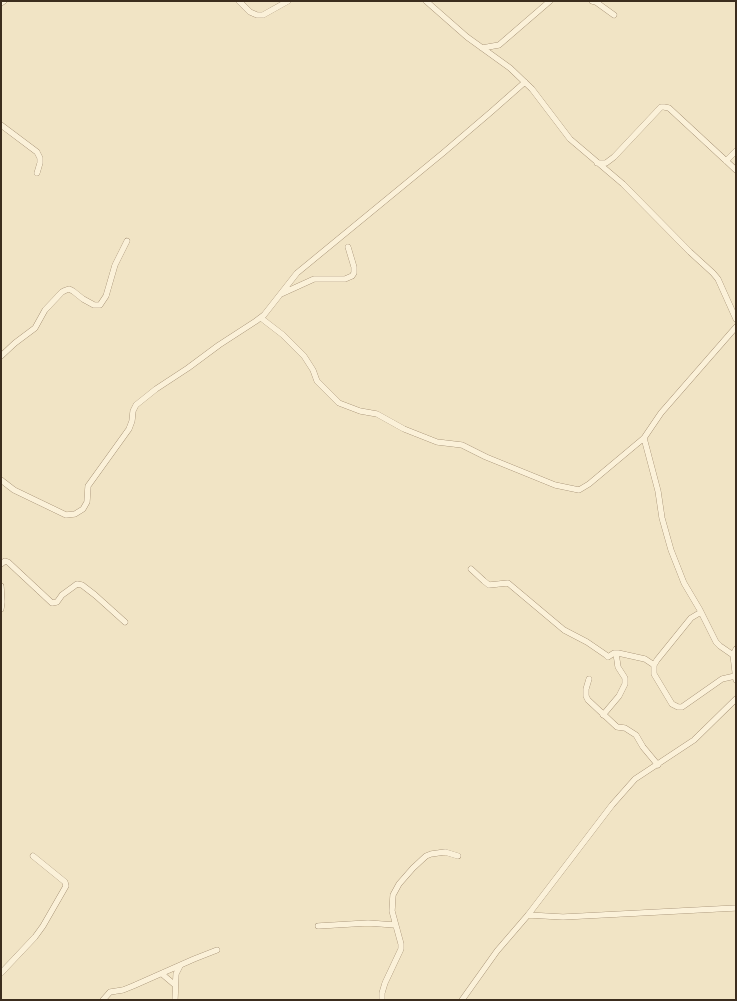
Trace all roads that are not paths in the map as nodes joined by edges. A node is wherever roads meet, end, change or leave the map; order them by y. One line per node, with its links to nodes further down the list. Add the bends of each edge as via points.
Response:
1 (4, 1): 7 (street)
2 (239, 1): 3 (street, via 257,15)
3 (288, 1)
4 (426, 1): 9 (street)
5 (550, 1): 9 (street, via 503,42 490,48)
6 (592, 1): 8 (street)
7 (1, 3)
8 (614, 15)
9 (482, 48): 10 (street)
10 (525, 82): 14 (street, via 570,139); 19 (street, via 307,264)
11 (1, 125): 16 (street, via 37,152 40,163)
12 (736, 151): 13 (street)
13 (726, 161): 14 (street, via 664,106 614,157 606,163); 15 (street)
14 (597, 163): 21 (street, via 623,184 713,273)
15 (736, 170)
16 (37, 173)
17 (127, 241): 23 (street, via 115,265 106,296 100,305 94,305 69,289 62,292 45,310 35,328)
18 (348, 247): 19 (street, via 354,267 352,276 345,279 314,279)
19 (279, 296): 20 (street)
20 (260, 318): 24 (street, via 283,335 304,356 317,381 339,403 377,414 404,429 437,442 462,445 555,485 582,489); 25 (street, via 156,389 136,406 129,429 92,479 88,486 87,502 75,514 66,515 14,490)
21 (736, 319)
22 (736, 328): 24 (street, via 661,413)
23 (1, 356)
24 (644, 438): 30 (street, via 671,550 684,583)
25 (1, 480)
26 (1, 564): 31 (street, via 8,562 52,603 57,602 77,584 82,585)
27 (471, 569): 33 (street, via 489,585 508,583 564,630 606,656)
28 (1, 586): 29 (street)
29 (1, 609)
30 (701, 612): 34 (street, via 716,642); 35 (street, via 691,618)
31 (125, 622)
32 (736, 649): 34 (street)
33 (616, 653): 35 (street, via 644,659); 39 (street, via 618,667 626,684)
34 (733, 655): 36 (street)
35 (654, 665): 36 (street, via 654,674 672,704 678,707 682,707 722,679)
36 (736, 678)
37 (589, 679): 39 (street, via 586,696)
38 (736, 699): 40 (street, via 694,740)
39 (603, 715): 40 (street, via 617,727 625,728 636,735)
40 (658, 765): 44 (street, via 635,779 612,804)
41 (33, 856): 49 (street, via 65,882 66,886 35,937)
42 (458, 856): 45 (street, via 445,852 431,854 413,868 393,895 392,911)
43 (736, 908): 44 (street, via 563,917)
44 (528, 915): 55 (street, via 497,951)
45 (395, 925): 46 (street, via 368,923); 54 (street, via 401,949 385,983)
46 (318, 926)
47 (217, 950): 48 (street)
48 (182, 964): 50 (street); 51 (street, via 176,974)
49 (1, 973)
50 (162, 974): 51 (street); 52 (street, via 123,990 110,992)
51 (175, 985): 53 (street)
52 (103, 1000)
53 (175, 1000)
54 (382, 1000)
55 (462, 1000)

